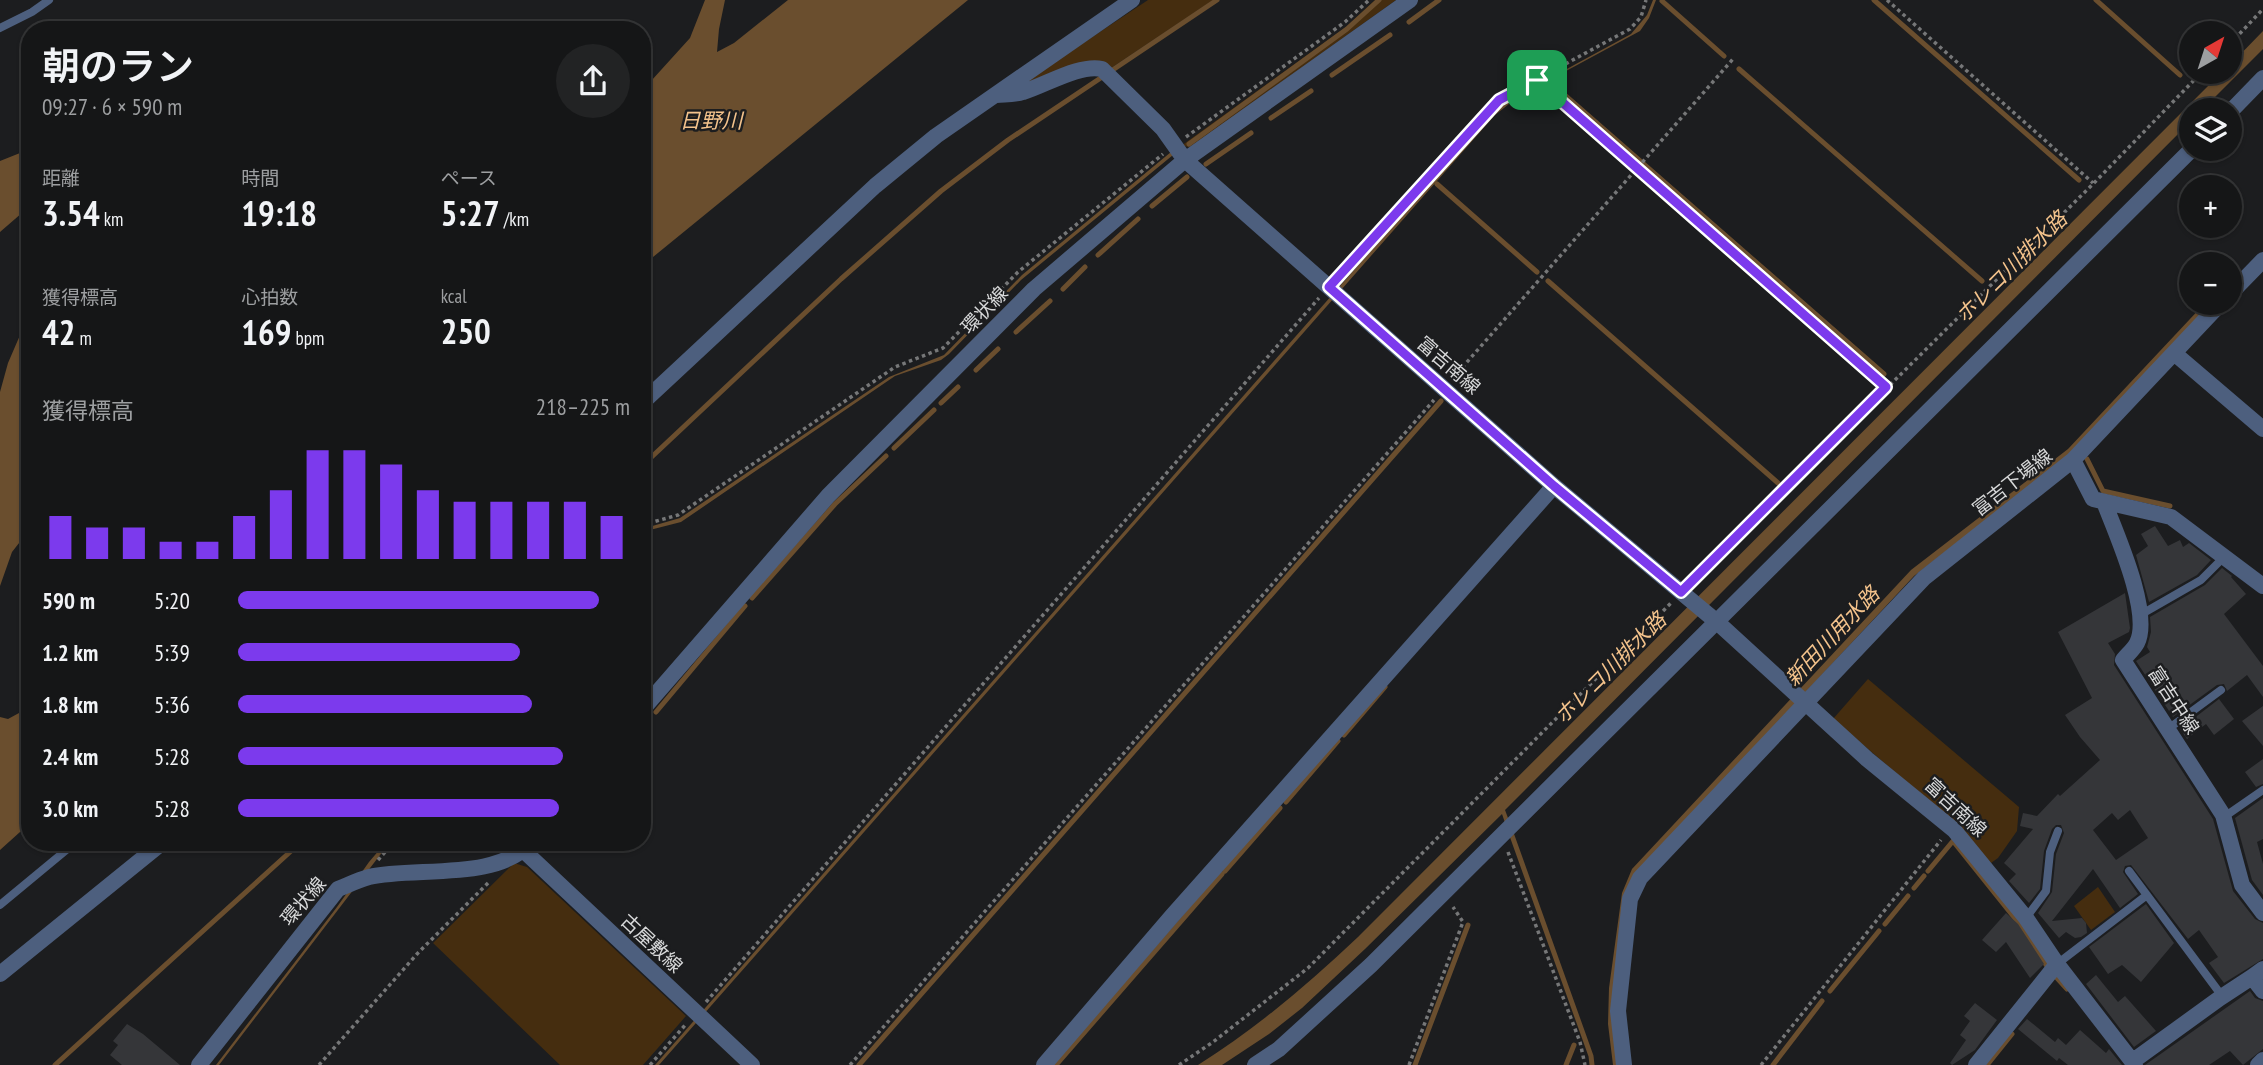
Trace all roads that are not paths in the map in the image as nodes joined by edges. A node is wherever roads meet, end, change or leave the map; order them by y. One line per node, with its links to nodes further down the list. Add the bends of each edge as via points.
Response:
1 (49, 0): 4 (lane)
2 (1132, 0): 6 (street)
3 (1410, 0): 8 (street, 環状線)
4 (0, 28)
5 (2263, 78): 7 (street)
6 (996, 95): 8 (street, 富吉南線, via 1021,93 1082,70 1102,69 1176,144); 14 (street, via 936,136 876,186)
7 (2242, 100)
8 (1185, 160): 17 (street, 富吉南線); 24 (street, 環状線, via 1034,289 828,496)
9 (2180, 161): 22 (street)
10 (2263, 260): 11 (street)
11 (2242, 282)
12 (2210, 315): 13 (street)
13 (2174, 353): 15 (street); 16 (street)
14 (651, 395)
15 (2263, 429)
16 (2073, 460): 18 (street, 富吉下場線, via 2094,499); 25 (street, 富吉下場線, via 1924,578)
17 (1554, 486): 22 (street, 富吉南線); 48 (street)
18 (2104, 502): 19 (street, via 2171,517); 21 (street, 富吉中線, via 2130,571)
19 (2224, 557): 20 (street); 21 (lane, via 2201,580)
20 (2263, 586)
21 (2140, 615): 26 (street, 富吉中線, via 2138,642 2123,660)
22 (1713, 619): 25 (street, 富吉南線); 49 (street, via 1444,894 1279,1049)
23 (2221, 690): 26 (lane)
24 (651, 700)
25 (1807, 703): 38 (street, 富吉南線, via 1951,828); 50 (street, 富吉下場線, via 1640,878 1630,899 1618,1011)
26 (2168, 730): 28 (street, 富吉中線)
27 (2263, 790): 28 (lane)
28 (2224, 817): 37 (street, 富吉中線, via 2242,885)
29 (2058, 831): 38 (lane, via 2050,852 2046,891)
30 (65, 851): 36 (lane)
31 (152, 851): 41 (street)
32 (517, 851): 46 (street, 環状線, via 486,867 369,877 338,889)
33 (532, 851): 47 (street, 古屋敷線)
34 (2129, 871): 35 (lane)
35 (2147, 895): 39 (lane); 43 (lane)
36 (0, 905)
37 (2263, 913)
38 (2026, 918): 39 (street, 富吉南線)
39 (2057, 964): 45 (street, 富吉南線); 51 (street)
40 (2257, 973): 42 (street); 43 (street)
41 (0, 974)
42 (2263, 991)
43 (2222, 996): 45 (street)
44 (2263, 1060): 52 (street)
45 (2134, 1063)
46 (199, 1065)
47 (752, 1065)
48 (1044, 1065)
49 (1255, 1065)
50 (1624, 1065)
51 (1976, 1065)
52 (2258, 1065)

